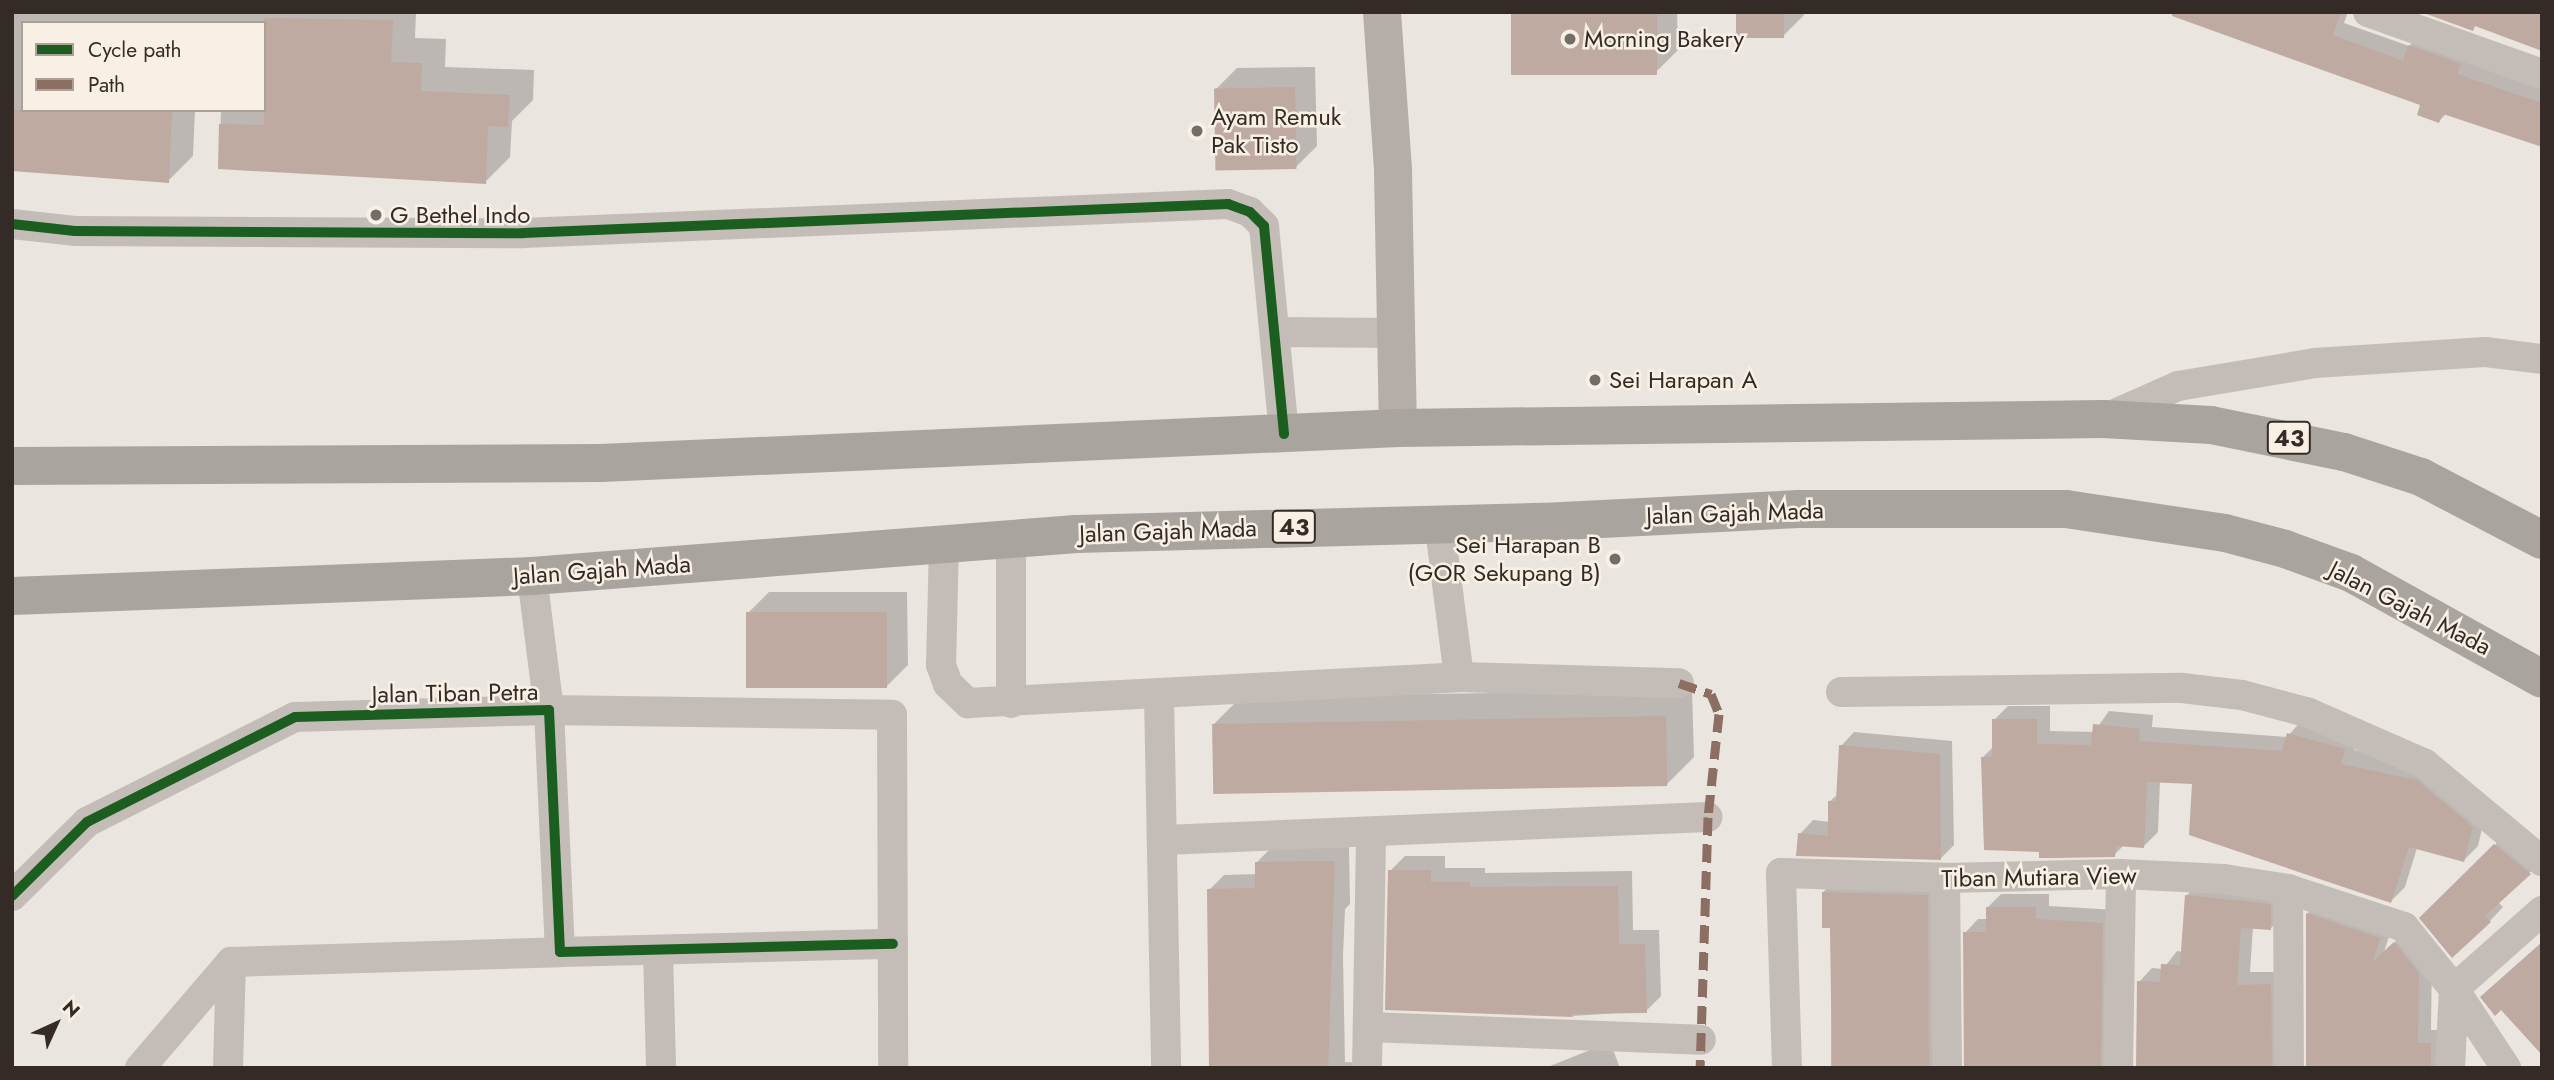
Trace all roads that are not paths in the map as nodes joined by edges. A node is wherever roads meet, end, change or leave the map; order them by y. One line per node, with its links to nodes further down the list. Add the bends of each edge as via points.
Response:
1 (1382, 12): 6 (street, via 1393,171)
2 (2368, 12): 3 (street)
3 (2542, 74)
4 (12, 224): 5 (street, via 75,231 523,233 1228,204 1250,212 1264,226)
5 (1275, 332): 6 (street); 10 (street)
6 (1396, 333): 9 (street)
7 (2542, 359): 8 (street, via 2486,352 2315,363 2179,386)
8 (2103, 419): 9 (highway, 43); 14 (highway, 43, via 2211,425 2344,452 2421,477)
9 (1398, 428): 10 (highway, 43)
10 (1284, 434): 11 (highway, 43, via 601,463)
11 (12, 466)
12 (1439, 522): 13 (highway, Jalan Gajah Mada / 43); 18 (street); 19 (highway, Jalan Gajah Mada / 43, via 1544,522 1799,509 2108,512 2225,533 2351,573)
13 (1011, 539): 15 (highway, Jalan Gajah Mada / 43); 23 (street)
14 (2542, 540)
15 (944, 544): 16 (highway, Jalan Gajah Mada / 43); 23 (street, via 941,664 948,684 968,703)
16 (532, 576): 17 (highway, Jalan Gajah Mada / 43); 24 (street, Jalan Tiban Petra)
17 (12, 596)
18 (1459, 677): 20 (street); 22 (street)
19 (2542, 679)
20 (1679, 683)
21 (1841, 692): 28 (street, via 2182,688 2242,695 2309,713 2425,764)
22 (1159, 695): 23 (street); 27 (street)
23 (1012, 704)
24 (549, 710): 32 (street, Jalan Tiban Petra, via 295,717 87,822); 34 (street, Jalan Tiban Petra, via 892,715); 36 (street, Jalan Tiban Petra)
25 (1708, 817): 26 (street)
26 (1371, 832): 27 (street); 39 (street)
27 (1164, 840): 45 (street)
28 (2542, 861)
29 (2121, 874): 30 (street, Tiban Mutiara View); 31 (street, Tiban Mutiara View, via 2224,878); 49 (street)
30 (1945, 878): 47 (street, Tiban Mutiara View, via 1781,873); 48 (street)
31 (2288, 889): 38 (street, Tiban Mutiara View, via 2404,927); 50 (street)
32 (12, 896)
33 (2542, 911): 38 (street)
34 (893, 944): 35 (street); 44 (street, Jalan Tiban Petra)
35 (658, 951): 36 (street); 43 (street)
36 (561, 952): 37 (street)
37 (231, 962): 41 (street); 42 (street)
38 (2454, 989): 51 (street); 52 (street, Tiban Mutiara View)
39 (1369, 1027): 40 (street); 46 (street)
40 (1701, 1040)
41 (139, 1068)
42 (228, 1068)
43 (661, 1068)
44 (893, 1068)
45 (1166, 1068)
46 (1367, 1068)
47 (1787, 1068)
48 (1947, 1068)
49 (2118, 1068)
50 (2289, 1068)
51 (2450, 1068)
52 (2506, 1068)

